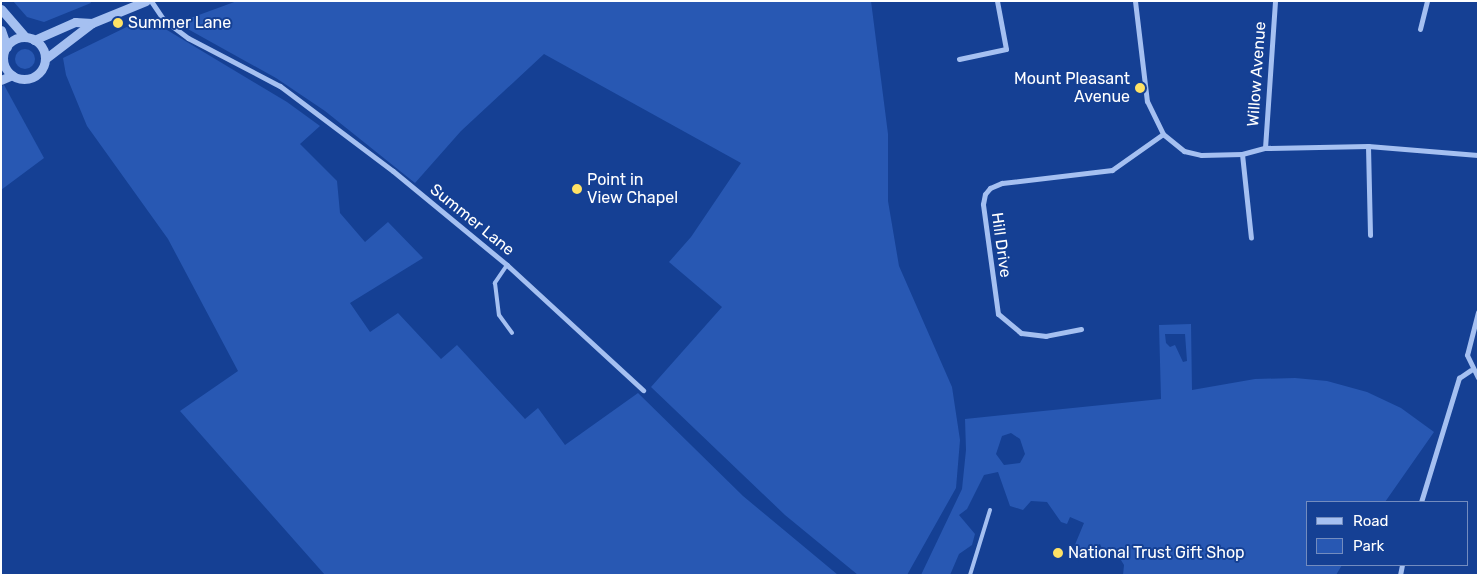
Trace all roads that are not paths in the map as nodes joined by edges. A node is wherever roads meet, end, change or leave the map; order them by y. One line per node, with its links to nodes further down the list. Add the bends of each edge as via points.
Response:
1 (146, 1): 8 (street)
2 (152, 1): 25 (street, Summer Lane, via 164,20 188,38 280,86 334,125)
3 (997, 1): 14 (street, via 1006,49)
4 (1135, 1): 18 (street, via 1147,102)
5 (1274, 1): 20 (street, Willow Avenue)
6 (1427, 1): 9 (street)
7 (1, 9): 11 (street)
8 (92, 23): 11 (street, via 75,22); 13 (street)
9 (1420, 29)
10 (1, 30): 12 (street)
11 (30, 39): 12 (street, via 16,39); 13 (street, via 40,45)
12 (7, 47): 15 (street)
13 (45, 59): 16 (street, via 36,76 20,79)
14 (959, 60)
15 (3, 64): 16 (street)
16 (12, 75): 17 (street)
17 (1, 80)
18 (1163, 134): 21 (street, via 1184,151); 27 (street, Hill Drive, via 1112,170 1002,183 985,194 983,204 998,314 1021,333 1046,336)
19 (1368, 146): 20 (street); 22 (street); 23 (street)
20 (1265, 148): 21 (street)
21 (1242, 154): 24 (street)
22 (1478, 155)
23 (1370, 235)
24 (1251, 238)
25 (507, 265): 28 (lane, via 495,283 499,315); 31 (street, Summer Lane)
26 (1478, 312): 29 (street, via 1467,355)
27 (1081, 329)
28 (512, 333)
29 (1471, 370): 30 (street); 32 (street, via 1459,378)
30 (1478, 378)
31 (643, 390)
32 (1421, 501)
33 (990, 510): 34 (lane)
34 (970, 575)

